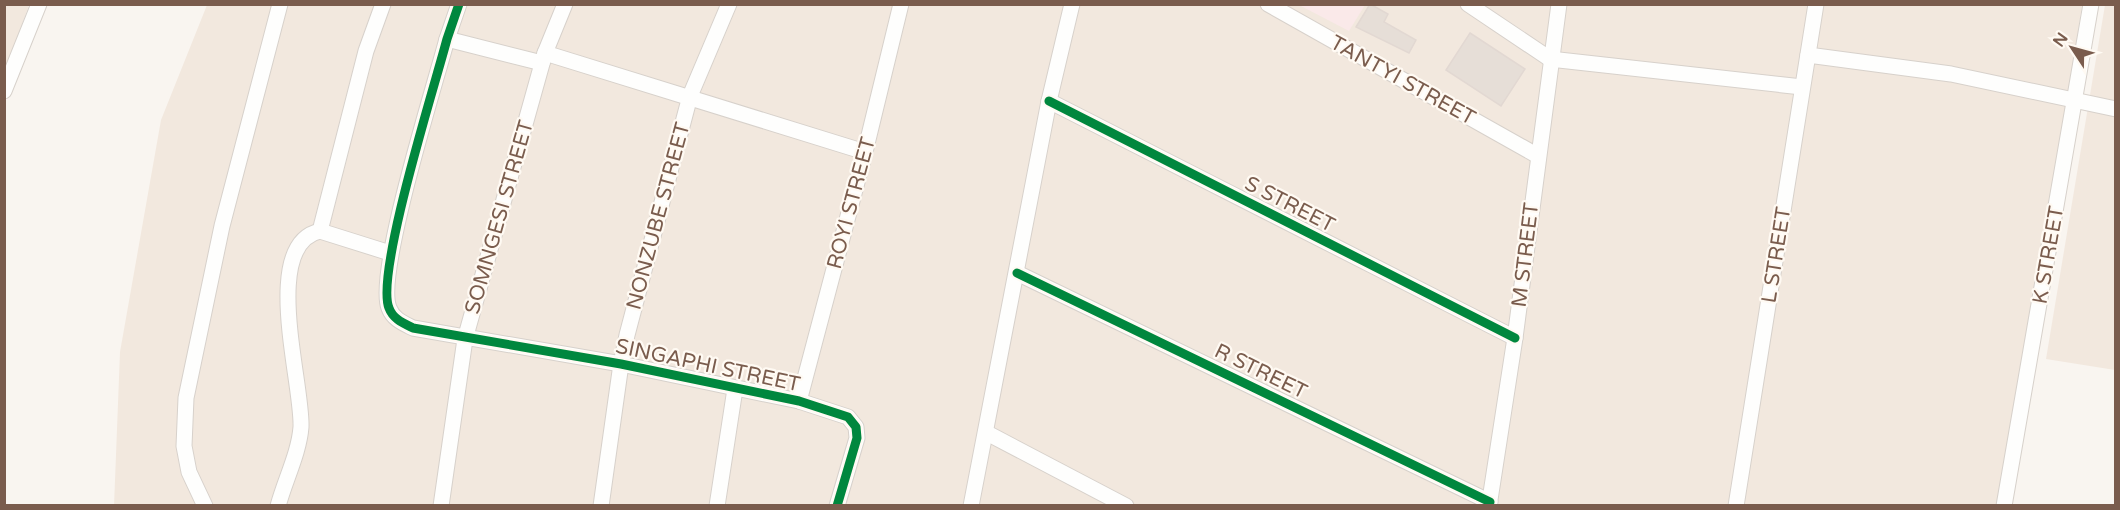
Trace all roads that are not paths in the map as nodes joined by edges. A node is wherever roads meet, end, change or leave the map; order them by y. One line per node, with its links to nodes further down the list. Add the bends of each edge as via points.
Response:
1 (39, 4): 19 (street)
2 (280, 4): 36 (street, via 222,226 186,398 184,446 189,472)
3 (384, 4): 26 (street, via 366,51)
4 (459, 4): 14 (street, SINGAPHI STREET)
5 (565, 4): 16 (street, SOMNGESI STREET)
6 (729, 4): 20 (street, NONZUBE STREET)
7 (901, 4): 24 (street, ROYI STREET)
8 (1072, 4): 22 (street)
9 (1268, 4): 25 (street, TANTYI STREET)
10 (1468, 4): 17 (street)
11 (1559, 4): 17 (street, M STREET)
12 (1816, 4): 15 (street, L STREET)
13 (2091, 4): 21 (street, K STREET)
14 (447, 39): 16 (street); 27 (street, SINGAPHI STREET)
15 (1808, 55): 18 (street, L STREET); 21 (street, via 1951,74)
16 (544, 58): 20 (street); 30 (street, SOMNGESI STREET)
17 (1550, 59): 18 (street); 25 (street, M STREET)
18 (1802, 87): 44 (street, L STREET)
19 (4, 91)
20 (690, 96): 24 (street); 31 (street, NONZUBE STREET)
21 (2075, 100): 23 (street); 45 (street, K STREET)
22 (1049, 101): 28 (street); 29 (street, S STREET)
23 (2115, 109)
24 (865, 152): 33 (street, ROYI STREET)
25 (1538, 156): 29 (street, M STREET)
26 (320, 231): 27 (street); 37 (street, via 303,241 289,269 289,315 301,429)
27 (390, 254): 30 (street, SINGAPHI STREET, via 386,296 397,320 413,328)
28 (1017, 273): 34 (street); 35 (street, R STREET)
29 (1515, 338): 35 (street, M STREET)
30 (465, 339): 31 (street, SINGAPHI STREET); 38 (street, SOMNGESI STREET)
31 (621, 364): 32 (street, SINGAPHI STREET); 39 (street, NONZUBE STREET)
32 (735, 389): 33 (street, SINGAPHI STREET); 40 (street)
33 (799, 401): 41 (street, SINGAPHI STREET, via 848,417 856,427 857,438)
34 (987, 433): 42 (street); 43 (street)
35 (1490, 504)
36 (205, 506)
37 (278, 506)
38 (441, 506)
39 (601, 506)
40 (717, 506)
41 (837, 506)
42 (971, 506)
43 (1126, 506)
44 (1736, 506)
45 (2004, 506)

